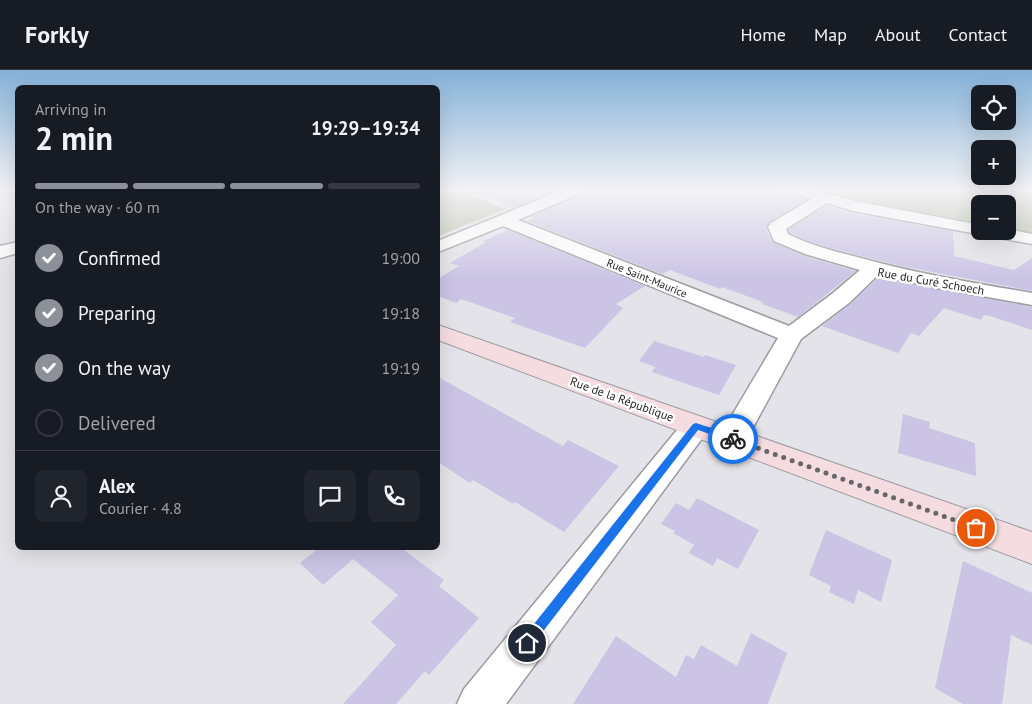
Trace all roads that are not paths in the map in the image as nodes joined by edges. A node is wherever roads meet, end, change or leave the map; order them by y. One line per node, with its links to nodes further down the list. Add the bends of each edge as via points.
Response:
1 (503, 220): 7 (street); 13 (street, Rue Saint-Maurice)
2 (790, 220): 10 (street, via 777,228 780,237 798,246)
3 (925, 220): 4 (street)
4 (971, 228)
5 (1016, 236): 6 (street)
6 (1032, 239)
7 (440, 247)
8 (15, 248): 9 (street)
9 (0, 252)
10 (874, 268): 11 (street, Rue du Curé Schoech); 13 (street, Rue du Curé Schoech, via 842,298)
11 (1032, 299)
12 (440, 333): 14 (main road, Rue de la République)
13 (791, 335): 15 (street, Rue du Curé Schoech)
14 (696, 426): 15 (main road, Rue de la République); 17 (street)
15 (733, 439): 16 (main road, Rue de la République)
16 (1032, 548)
17 (479, 704)

